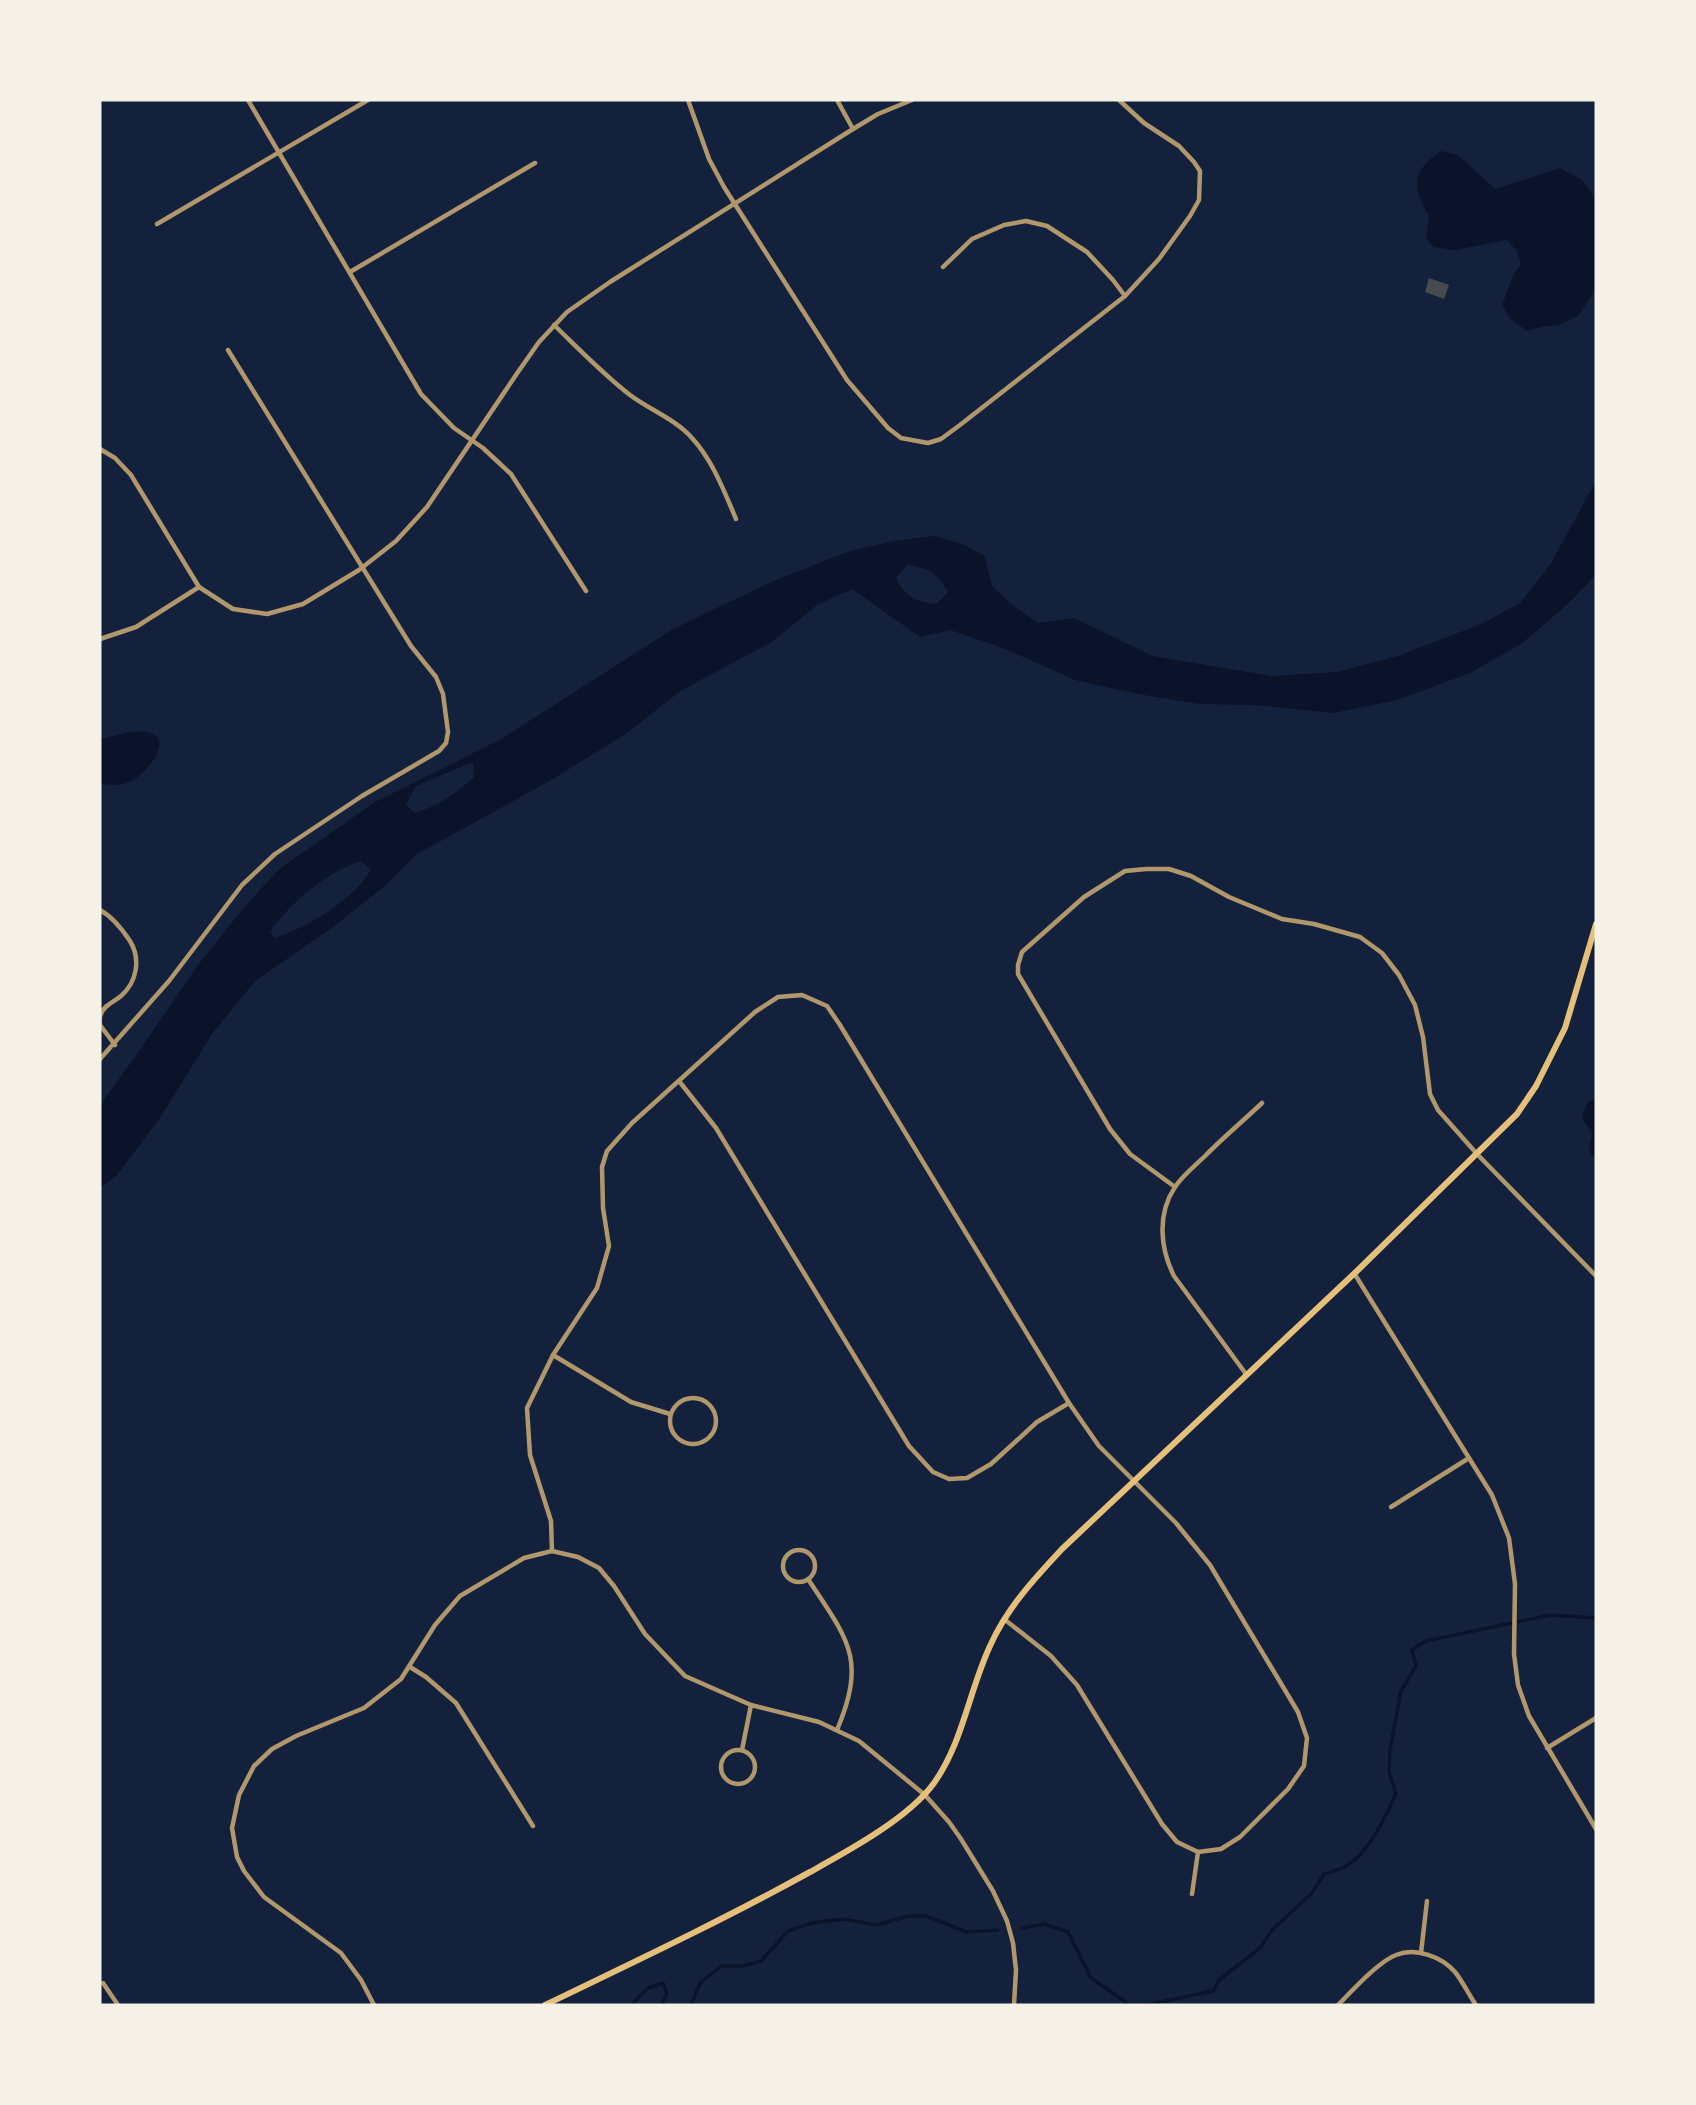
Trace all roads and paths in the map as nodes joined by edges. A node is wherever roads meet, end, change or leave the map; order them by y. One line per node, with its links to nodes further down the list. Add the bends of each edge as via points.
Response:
1 (248, 100): 8 (street)
2 (368, 100): 8 (street)
3 (688, 100): 10 (street, via 709,159)
4 (837, 100): 7 (street)
5 (912, 100): 7 (street)
6 (1119, 100): 14 (street, via 1179,146 1200,172 1199,200 1190,216)
7 (853, 129): 10 (street)
8 (279, 152): 11 (street); 13 (street)
9 (536, 163): 13 (street)
10 (735, 203): 14 (street, via 858,395 894,433 915,442 941,439); 15 (street, via 610,282)
11 (157, 224)
12 (943, 267): 14 (street, via 972,239 1026,221 1047,226 1087,252)
13 (350, 272): 17 (street, via 421,394)
14 (1125, 296)
15 (554, 325): 17 (street); 19 (street, via 602,372 692,438 716,473)
16 (228, 350): 20 (street)
17 (472, 441): 20 (street, via 427,507 396,541); 22 (street, via 511,474)
18 (100, 449): 21 (street, via 131,475)
19 (736, 519)
20 (361, 567): 21 (street, via 303,604 267,614 230,608); 26 (street, via 436,677 443,694 446,743 275,854 242,885)
21 (199, 587): 23 (street, via 136,627)
22 (586, 591)
23 (100, 639)
24 (100, 910): 26 (street, via 124,932 137,964 133,980 101,1014 100,1026)
25 (1596, 924): 30 (main road, via 1565,1028 1536,1086 1517,1114)
26 (115, 1045): 27 (street)
27 (100, 1059)
28 (679, 1081): 34 (street, via 607,1151 602,1167 609,1247 597,1288); 36 (street, via 716,1128 909,1446 933,1472 949,1479 967,1478 991,1464 1037,1422); 36 (street, via 778,997 802,995 827,1006)
29 (1262, 1103): 31 (street)
30 (1476, 1154): 31 (street, via 1430,1094 1415,1004 1382,953 1360,937 1282,919 1191,876 1169,869 1125,871 1084,897 1022,952 1018,974 1110,1129 1130,1154); 32 (main road); 33 (street)
31 (1175, 1188): 35 (street, via 1163,1226 1167,1261 1184,1292)
32 (1354, 1273): 35 (main road); 38 (street)
33 (1596, 1276)
34 (553, 1355): 37 (street, via 631,1402); 41 (street, via 527,1408 530,1455 551,1521)
35 (1246, 1374): 39 (main road)
36 (1069, 1403): 39 (street, via 1099,1446)
37 (670, 1415): 37 (street, via 678,1402 700,1399 712,1407 715,1427 701,1442 686,1443 673,1433)
38 (1469, 1458): 40 (street); 48 (street, via 1492,1495 1509,1538 1518,1685)
39 (1134, 1480): 43 (main road, via 1062,1549); 53 (street, via 1210,1565 1298,1712 1307,1738 1304,1766 1288,1789 1240,1837 1221,1849)
40 (1391, 1507)
41 (552, 1551): 44 (street, via 524,1558 460,1596 435,1625); 45 (street, via 599,1568 645,1634 685,1676)
42 (808, 1579): 42 (street, via 798,1582 786,1576 783,1563 792,1552 804,1551 812,1557 814,1570); 47 (street, via 847,1643 853,1664 849,1700)
43 (1004, 1619): 50 (main road, via 989,1647 953,1754); 53 (street, via 1051,1656 1077,1685 1162,1824 1177,1842)
44 (410, 1667): 51 (street, via 456,1703); 59 (street, via 364,1708 296,1736 263,1756 245,1780 233,1816 237,1857 253,1885 277,1908 341,1953)
45 (751, 1705): 47 (street); 49 (street)
46 (1596, 1718): 48 (street)
47 (837, 1730): 50 (street, via 859,1741)
48 (1547, 1748): 52 (street)
49 (742, 1750): 49 (street, via 751,1755 754,1772 745,1783 731,1783 721,1773 722,1759 729,1752)
50 (925, 1795): 60 (main road, via 869,1839 793,1881); 61 (street, via 961,1839 1007,1921 1016,1970)
51 (533, 1826)
52 (1596, 1829)
53 (1198, 1852): 54 (street)
54 (1192, 1894)
55 (1427, 1901): 56 (street)
56 (1421, 1953): 62 (street, via 1396,1955); 63 (street, via 1440,1959 1455,1972)
57 (103, 1983): 58 (street)
58 (118, 2005)
59 (374, 2005)
60 (545, 2005)
61 (1014, 2005)
62 (1338, 2005)
63 (1475, 2005)

